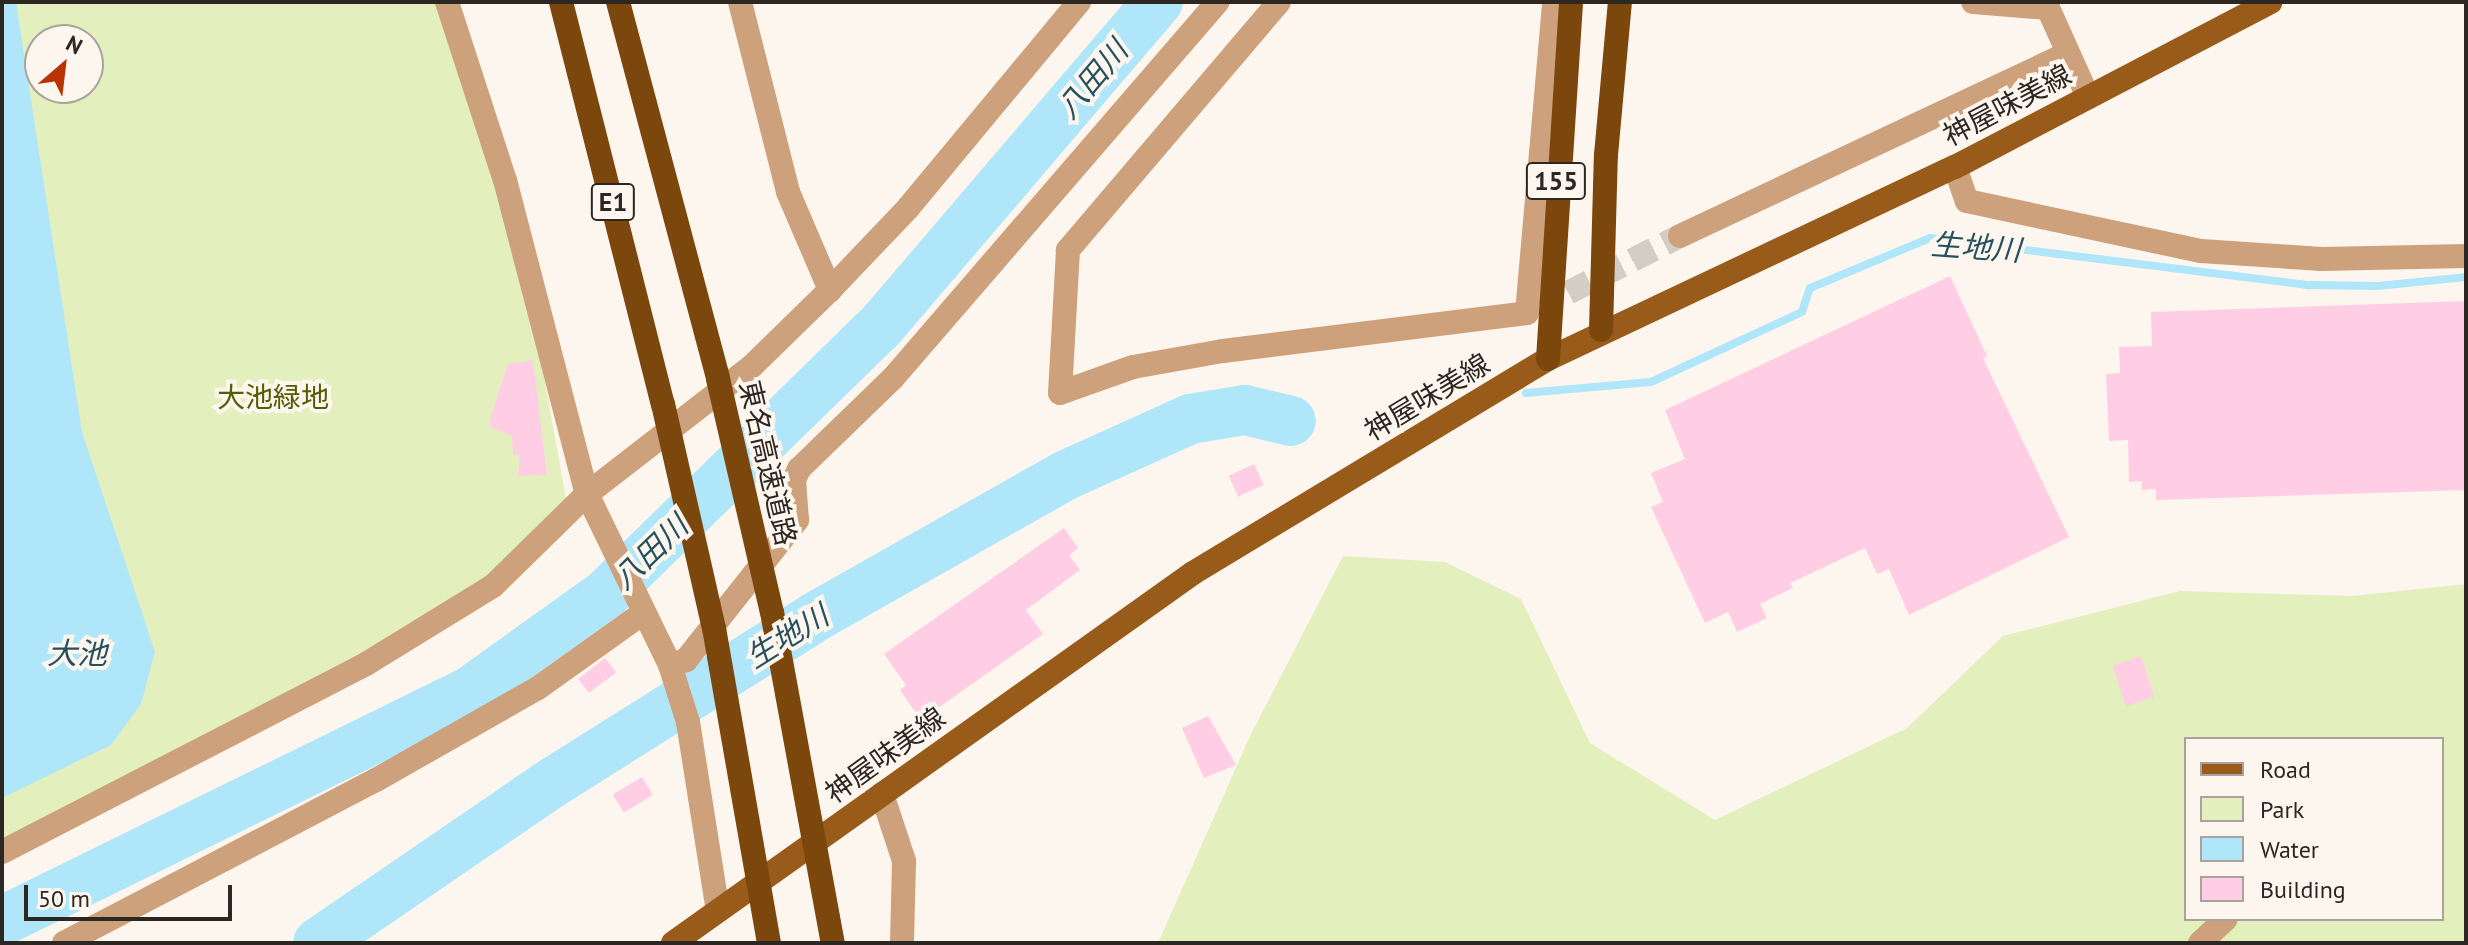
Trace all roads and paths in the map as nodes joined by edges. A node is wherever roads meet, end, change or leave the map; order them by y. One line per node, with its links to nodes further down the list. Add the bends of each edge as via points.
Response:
1 (447, 2): 21 (street, via 505,180)
2 (561, 2): 30 (highway, E1, bridge, via 714,628)
3 (618, 2): 31 (highway, 東名高速道路 / E1, bridge, via 718,379 772,612)
4 (740, 2): 18 (street, via 788,192)
5 (1079, 2): 18 (street, via 908,208)
6 (1218, 2): 23 (street, via 914,354 799,469 794,480 797,520 686,660)
7 (1279, 2): 8 (street, via 1068,250 1060,393 1133,367 1223,351 1527,313)
8 (1554, 2)
9 (1571, 2): 20 (highway, 155)
10 (1620, 2): 19 (highway, 155, via 1606,155)
11 (1973, 2): 13 (street, via 2048,8)
12 (2270, 2): 14 (main road, 神屋味美線)
13 (2066, 54): 14 (street); 16 (street)
14 (2088, 97): 15 (main road, 神屋味美線)
15 (1955, 167): 17 (street, via 1967,201 2201,251 2322,259); 19 (main road, 神屋味美線)
16 (1680, 236)
17 (2466, 256)
18 (830, 290): 21 (street, via 740,377)
19 (1601, 330): 20 (main road, 神屋味美線)
20 (1548, 359): 24 (main road, 神屋味美線, via 1193,573)
21 (587, 494): 22 (street); 25 (street, via 493,586 379,656)
22 (643, 613): 23 (street); 28 (street, via 538,688 376,780)
23 (670, 665): 26 (street, via 688,722)
24 (882, 794): 26 (main road, 神屋味美線); 32 (street, via 904,861)
25 (2, 852)
26 (718, 911): 29 (main road, 神屋味美線)
27 (2224, 921): 33 (street)
28 (64, 943)
29 (673, 943)
30 (769, 943)
31 (833, 943)
32 (902, 943)
33 (2200, 943)

